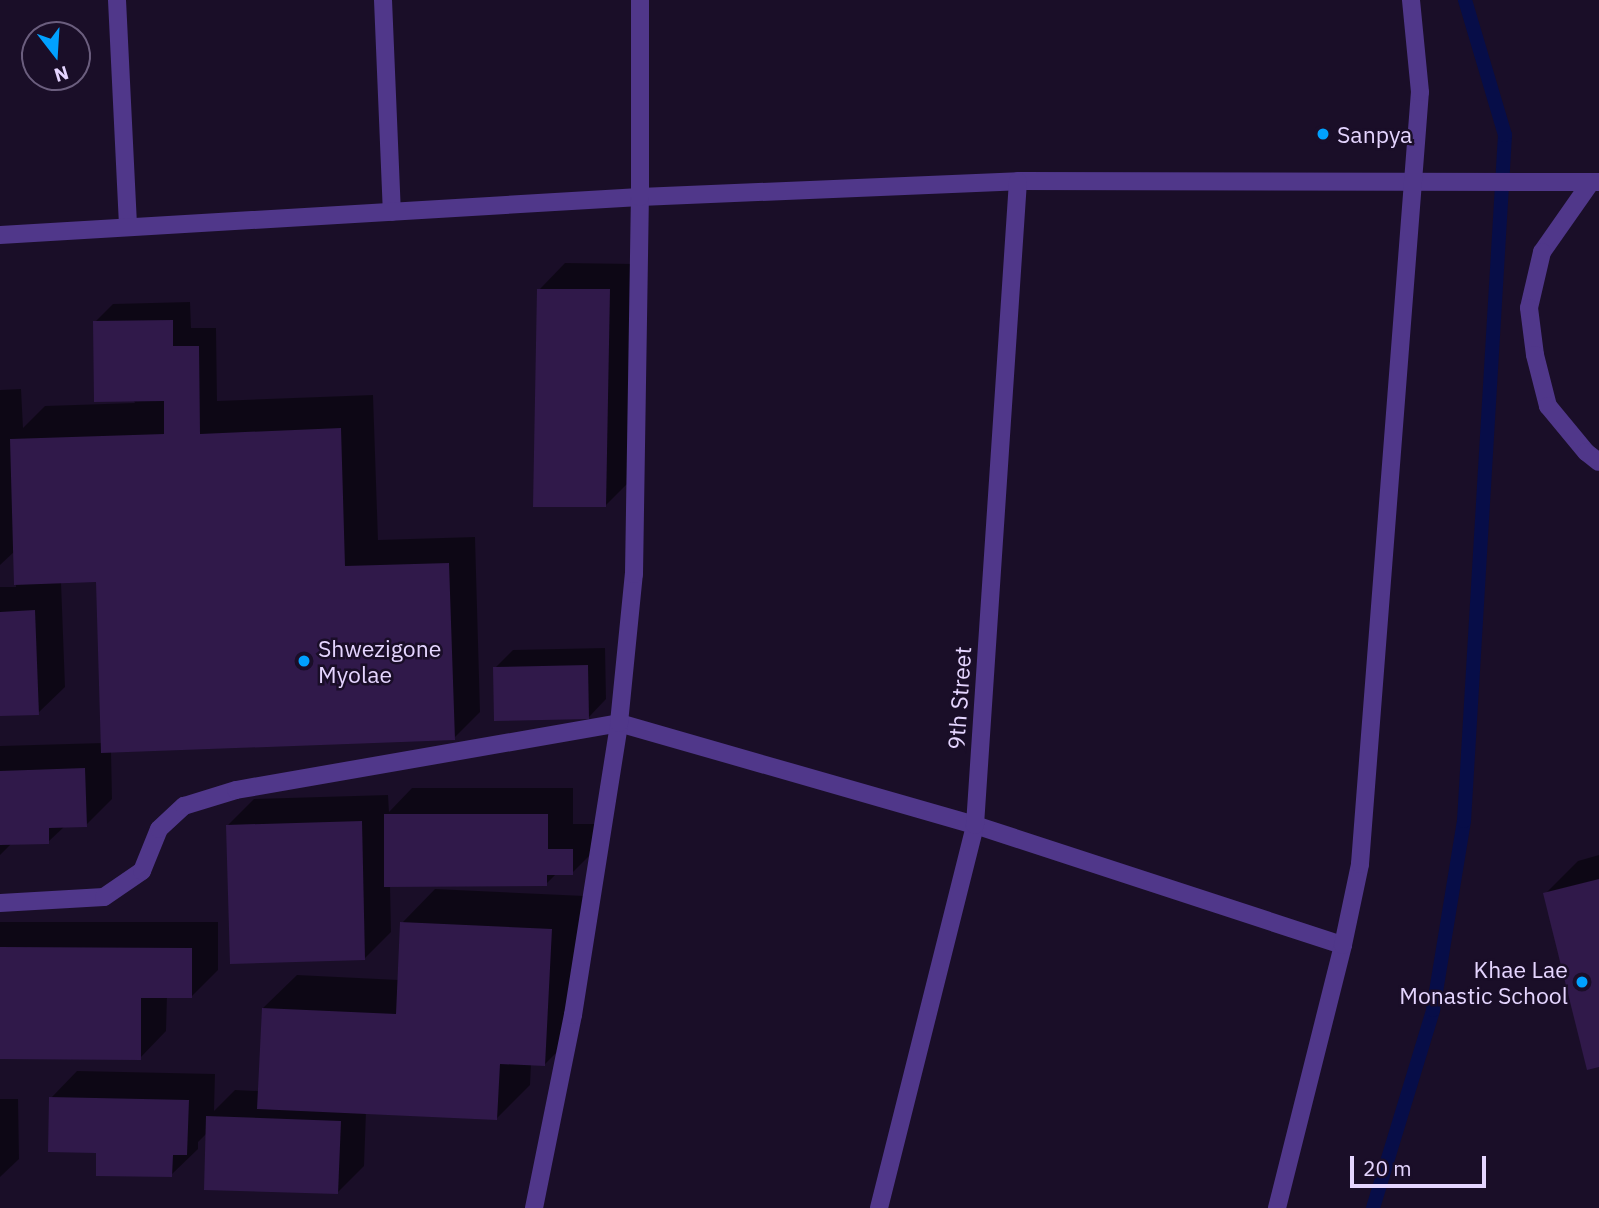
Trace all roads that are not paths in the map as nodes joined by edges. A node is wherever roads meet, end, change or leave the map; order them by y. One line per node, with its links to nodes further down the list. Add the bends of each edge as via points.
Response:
1 (117, 0): 10 (street)
2 (383, 0): 9 (street)
3 (640, 0): 8 (street)
4 (1411, 0): 6 (street, via 1420,92)
5 (1018, 181): 6 (street); 8 (street); 14 (street, 9th Street)
6 (1413, 181): 7 (street); 16 (street, via 1360,863)
7 (1595, 182): 12 (street, via 1542,252 1529,308 1548,406)
8 (640, 197): 9 (street); 13 (street, via 634,574)
9 (392, 212): 10 (street)
10 (128, 226): 11 (street)
11 (0, 235)
12 (1599, 462)
13 (619, 723): 14 (street); 15 (street, via 236,790 184,806 159,829 142,871 104,897); 17 (street, via 573,1015)
14 (975, 825): 16 (street); 18 (street, 9th Street)
15 (0, 904)
16 (1343, 945): 19 (street)
17 (534, 1208)
18 (879, 1208)
19 (1277, 1208)

